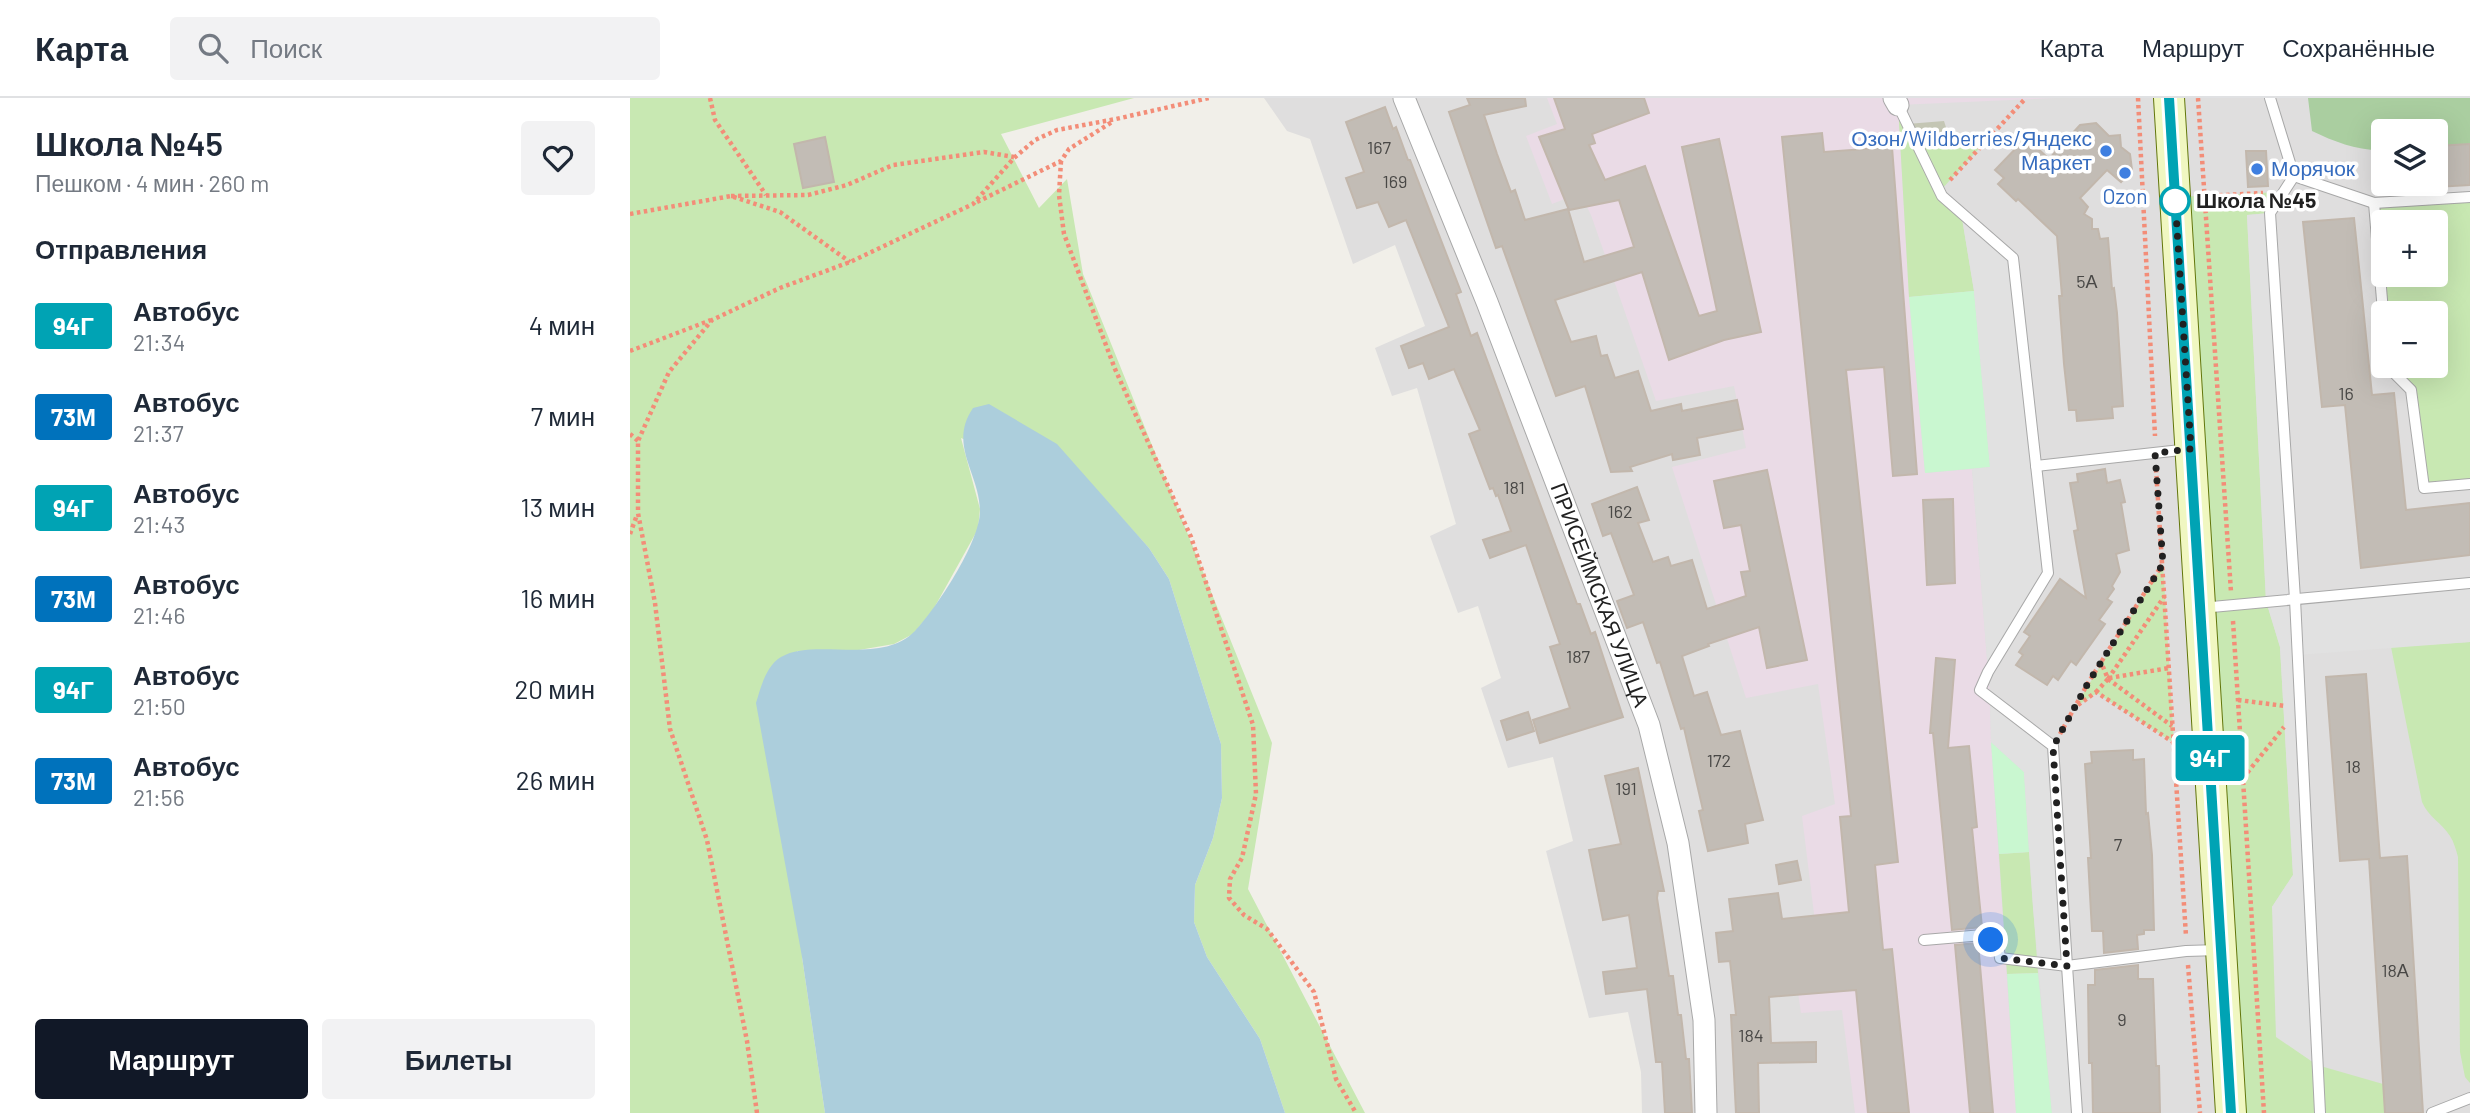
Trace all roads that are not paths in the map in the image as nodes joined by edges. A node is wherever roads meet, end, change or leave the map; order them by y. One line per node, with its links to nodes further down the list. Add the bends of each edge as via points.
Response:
1 (1404, 98): 20 (street, ПРИСЕЙМСКАЯ УЛИЦА, via 1649,725 1678,844 1704,1020)
2 (2169, 98): 10 (main road)
3 (2270, 98): 5 (lane)
4 (1896, 102): 11 (lane, via 1942,196 2013,258)
5 (2294, 176): 7 (lane); 14 (lane, via 2270,213)
6 (2470, 197): 7 (lane)
7 (2374, 202): 8 (lane)
8 (2382, 301)
9 (2399, 378): 12 (lane, via 2411,390 2424,488)
10 (2191, 449): 11 (lane); 15 (main road)
11 (2036, 466): 18 (lane, via 2048,573 1980,690 2053,747)
12 (2470, 484)
13 (2470, 583): 14 (lane)
14 (2295, 599): 15 (lane); 23 (lane)
15 (2201, 608): 17 (main road)
16 (1924, 940): 18 (lane, via 1983,934 1999,950 2000,958)
17 (2222, 950): 18 (lane); 22 (main road)
18 (2067, 966): 21 (lane)
19 (2470, 1098): 24 (lane)
20 (1706, 1113)
21 (2077, 1113)
22 (2231, 1113)
23 (2320, 1113)
24 (2432, 1113)

